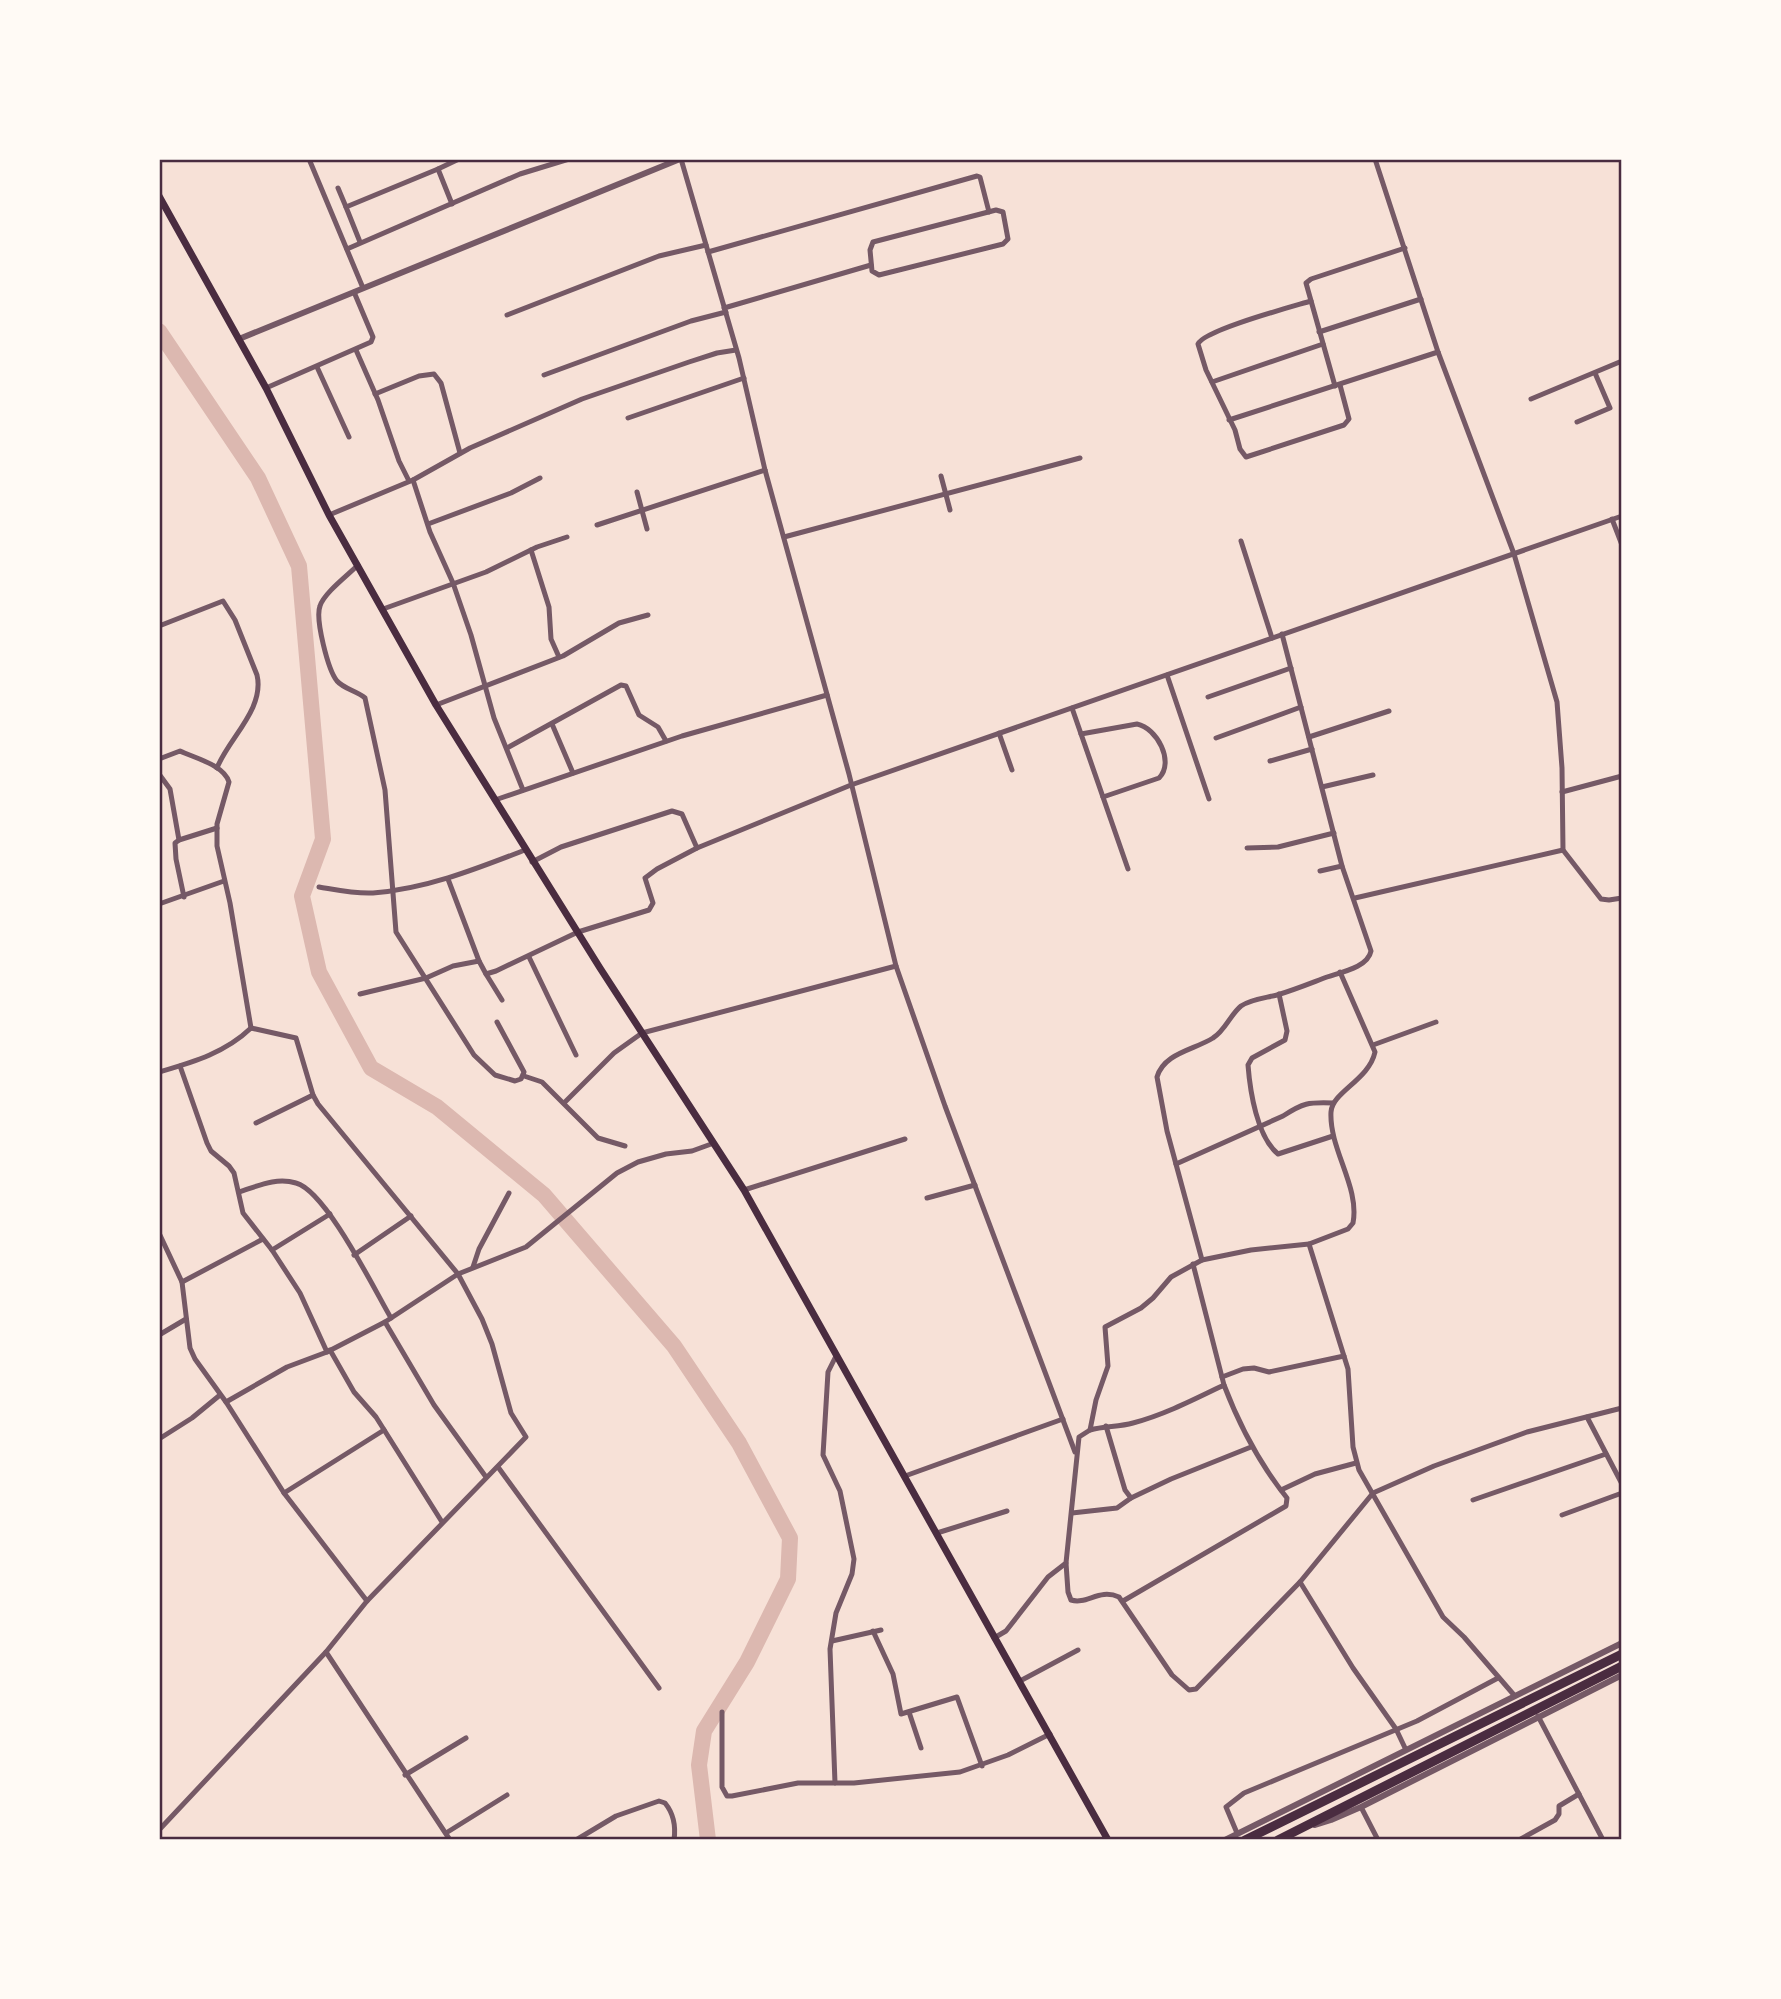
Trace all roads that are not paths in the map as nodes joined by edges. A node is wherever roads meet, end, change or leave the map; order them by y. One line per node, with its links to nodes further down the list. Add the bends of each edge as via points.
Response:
1 (309, 159): 16 (street)
2 (459, 159): 7 (street)
3 (569, 159): 6 (street)
4 (680, 159): 14 (street); 19 (street)
5 (1375, 159): 15 (street)
6 (551, 162): 10 (street)
7 (438, 169): 10 (street); 11 (street)
8 (338, 188): 11 (street)
9 (159, 196): 26 (main road)
10 (452, 204): 13 (street)
11 (346, 207): 13 (street)
12 (989, 212): 17 (street, via 977,176); 18 (street, via 873,242); 18 (street, via 1003,212 1008,237 1003,244 879,275)
13 (360, 242): 16 (street)
14 (706, 245): 17 (street); 24 (street, via 659,256)
15 (1405, 248): 21 (street); 22 (street, via 1311,279 1306,283)
16 (347, 249): 19 (street)
17 (708, 252): 23 (street)
18 (871, 265): 23 (street)
19 (363, 288): 20 (street)
20 (354, 292): 26 (street); 29 (street, via 373,337)
21 (1421, 299): 25 (street); 30 (street)
22 (1311, 301): 25 (street); 36 (street, via 1201,338 1198,344)
23 (725, 310): 28 (street); 34 (street)
24 (507, 315)
25 (1320, 332): 27 (street)
26 (239, 339): 38 (main road)
27 (1323, 344): 36 (street); 37 (street)
28 (736, 350): 35 (street); 45 (street, via 717,352 582,399)
29 (356, 351): 32 (street); 39 (street)
30 (1438, 352): 37 (street); 66 (street)
31 (1622, 361): 33 (street)
32 (317, 367): 38 (street); 44 (street)
33 (1595, 373): 40 (street); 43 (street, via 1610,408)
34 (544, 375)
35 (744, 378): 41 (street); 47 (street)
36 (1212, 383): 42 (street)
37 (1337, 386): 42 (street); 42 (street, via 1349,419 1345,425 1259,454 1244,456)
38 (266, 388): 55 (main road)
39 (375, 394): 45 (street, via 435,374 442,383); 50 (street, via 399,461)
40 (1531, 399)
41 (628, 418)
42 (1229, 420)
43 (1577, 422)
44 (349, 436)
45 (460, 453): 50 (street)
46 (1080, 458): 52 (street)
47 (765, 470): 53 (street); 62 (street)
48 (941, 476): 52 (street)
49 (540, 478): 58 (street)
50 (411, 480): 55 (street); 58 (street)
51 (637, 492): 53 (street)
52 (946, 494): 54 (street); 62 (street)
53 (640, 510): 59 (street); 60 (street)
54 (950, 510)
55 (329, 515): 67 (main road)
56 (1622, 516): 57 (street)
57 (1612, 519): 64 (street); 66 (street)
58 (428, 524): 68 (street)
59 (597, 524)
60 (647, 529)
61 (567, 537): 65 (street)
62 (784, 537): 78 (street)
63 (1241, 541): 73 (street)
64 (1622, 545)
65 (531, 550): 68 (street); 74 (street, via 550,607 551,639)
66 (1514, 554): 72 (street); 103 (street, via 1557,702)
67 (358, 565): 69 (main road); 121 (street, via 324,599 319,613 334,677 359,693 368,706 385,790)
68 (453, 583): 69 (street); 77 (street)
69 (383, 609): 80 (main road)
70 (648, 615): 74 (street, via 613,625)
71 (159, 626): 94 (street, via 223,601 235,620 260,685 246,720)
72 (1282, 634): 73 (street); 75 (street)
73 (1272, 638): 76 (street)
74 (559, 657): 77 (street)
75 (1291, 668): 79 (street); 81 (street)
76 (1167, 674): 82 (street); 105 (street)
77 (485, 688): 80 (street); 90 (street)
78 (827, 695): 89 (street); 100 (street)
79 (1208, 697)
80 (436, 705): 106 (main road)
81 (1301, 707): 87 (street); 88 (street)
82 (1072, 708): 85 (street); 86 (street)
83 (1389, 710): 88 (street)
84 (552, 724): 89 (street, via 624,685 639,715 657,727); 90 (street); 96 (street)
85 (999, 733): 95 (street); 100 (street)
86 (1081, 734): 104 (street); 104 (street, via 1144,725 1152,730 1166,759 1165,771 1158,778)
87 (1216, 737)
88 (1309, 737): 91 (street)
89 (666, 741): 96 (street)
90 (507, 748): 102 (street)
91 (1312, 748): 93 (street); 101 (street)
92 (159, 758): 94 (street, via 180,751)
93 (1270, 761)
94 (217, 768): 107 (street, via 229,782)
95 (1012, 770)
96 (573, 773): 102 (street)
97 (159, 774): 109 (street, via 170,789)
98 (1373, 775): 101 (street)
99 (1622, 776): 103 (street)
100 (851, 785): 110 (street); 129 (street)
101 (1322, 787): 108 (street)
102 (523, 790): 106 (street)
103 (1562, 792): 113 (street)
104 (1102, 797): 116 (street)
105 (1209, 799)
106 (495, 800): 112 (main road)
107 (217, 828): 109 (street); 119 (street)
108 (1334, 832): 111 (street, via 1278,847); 115 (street)
109 (179, 840): 122 (street, via 174,849)
110 (697, 848): 114 (street, via 682,814 672,811 561,847); 126 (street, via 645,878 653,903 649,910)
111 (1247, 848)
112 (525, 850): 114 (main road); 118 (street)
113 (1563, 850): 123 (street); 124 (street, via 1601,898)
114 (532, 862): 126 (main road)
115 (1342, 866): 117 (street); 123 (street)
116 (1128, 869)
117 (1320, 871)
118 (448, 878): 121 (street); 128 (street)
119 (224, 881): 122 (street); 138 (street)
120 (318, 887): 121 (street, via 351,893)
121 (392, 890): 132 (street, via 396,932)
122 (184, 897): 125 (street)
123 (1355, 898): 130 (street, via 1370,957)
124 (1622, 898)
125 (159, 904)
126 (578, 932): 127 (street); 139 (main road)
127 (529, 957): 131 (street); 141 (street)
128 (479, 961): 131 (street); 132 (street)
129 (896, 966): 139 (street); 155 (street)
130 (1340, 972): 134 (street); 140 (street)
131 (486, 974): 135 (street)
132 (426, 978): 133 (street); 144 (street, via 486,1069 515,1081)
133 (360, 994)
134 (1279, 994): 149 (street, via 1285,1040 1252,1058 1248,1065); 154 (street, via 1239,1008 1214,1038 1169,1059 1159,1071)
135 (502, 1000)
136 (497, 1022): 144 (street)
137 (1436, 1022): 140 (street)
138 (251, 1028): 142 (street, via 228,1048); 145 (street, via 296,1038)
139 (642, 1033): 146 (street, via 614,1053); 152 (main road)
140 (1373, 1045): 147 (street, via 1373,1060 1364,1074)
141 (576, 1055)
142 (180, 1066): 143 (street); 157 (street, via 207,1143 234,1173)
143 (159, 1072)
144 (524, 1076): 146 (street, via 542,1082)
145 (313, 1095): 148 (street); 161 (street)
146 (564, 1103): 153 (street, via 598,1138)
147 (1333, 1103): 149 (street, via 1303,1104); 150 (street)
148 (256, 1123)
149 (1259, 1126): 150 (street, via 1278,1154); 154 (street)
150 (1333, 1136): 164 (street, via 1354,1204 1353,1223)
151 (905, 1139): 156 (street)
152 (714, 1143): 156 (main road); 169 (street, via 638,1162 617,1173 526,1247)
153 (625, 1146)
154 (1176, 1164): 167 (street)
155 (975, 1185): 159 (street); 184 (street)
156 (744, 1190): 176 (main road)
157 (239, 1192): 160 (street, via 274,1181 299,1183); 163 (street, via 243,1213)
158 (509, 1193): 169 (street)
159 (927, 1198)
160 (330, 1214): 165 (street); 166 (street)
161 (411, 1216): 166 (street); 170 (street)
162 (159, 1233): 171 (street)
163 (263, 1239): 165 (street); 171 (street)
164 (1309, 1244): 167 (street); 177 (street)
165 (272, 1250): 175 (street)
166 (354, 1255): 173 (street)
167 (1202, 1260): 168 (street)
168 (1193, 1264): 178 (street); 187 (street, via 1171,1277 1140,1308 1105,1327 1108,1366)
169 (473, 1267): 170 (street)
170 (458, 1274): 173 (street); 193 (street, via 492,1344 511,1413 526,1437)
171 (182, 1282): 172 (street)
172 (186, 1318): 174 (street); 180 (street, via 194,1359)
173 (388, 1320): 175 (street); 195 (street, via 434,1405)
174 (159, 1335)
175 (329, 1351): 181 (street, via 287,1367); 186 (street)
176 (836, 1356): 194 (main road); 215 (street, via 828,1372 823,1455 840,1491 854,1559)
177 (1344, 1356): 178 (street, via 1269,1372 1243,1369); 192 (street)
178 (1222, 1377): 179 (street)
179 (1224, 1385): 185 (street, via 1142,1421); 189 (street)
180 (220, 1395): 181 (street); 188 (street)
181 (226, 1402): 198 (street)
182 (1622, 1408): 183 (street)
183 (1587, 1417): 191 (street); 199 (street, via 1527,1432)
184 (1063, 1419): 190 (street); 194 (street)
185 (1106, 1426): 187 (street); 201 (street)
186 (384, 1430): 198 (street); 206 (street)
187 (1090, 1430): 190 (street, via 1079,1437)
188 (159, 1439)
189 (1251, 1447): 197 (street); 201 (street)
190 (1075, 1452): 204 (street)
191 (1606, 1454): 196 (street); 202 (street)
192 (1356, 1462): 197 (street); 199 (street)
193 (498, 1467): 195 (street); 225 (street)
194 (905, 1476): 207 (main road)
195 (486, 1477): 206 (street)
196 (1622, 1484)
197 (1281, 1490): 211 (street, via 1287,1502 1281,1511)
198 (284, 1493): 210 (street)
199 (1373, 1493): 209 (street); 222 (street, via 1443,1617)
200 (1622, 1493): 205 (street)
201 (1131, 1498): 204 (street, via 1117,1508)
202 (1473, 1500)
203 (1007, 1511): 207 (street)
204 (1072, 1513): 208 (street)
205 (1562, 1515)
206 (442, 1522): 210 (street)
207 (937, 1532): 214 (main road)
208 (1066, 1563): 211 (street, via 1071,1600 1109,1594); 214 (street, via 1048,1577 1006,1631)
209 (1300, 1582): 211 (street, via 1201,1684 1189,1690 1172,1675); 230 (street)
210 (367, 1601): 218 (street)
211 (1123, 1601)
212 (881, 1630): 213 (street)
213 (873, 1631): 215 (street); 228 (street, via 893,1674 901,1714)
214 (994, 1638): 223 (main road)
215 (832, 1641): 237 (street)
216 (1622, 1643): 224 (street)
217 (1078, 1650): 223 (street)
218 (326, 1652): 236 (street); 242 (street)
219 (1622, 1654): 224 (highway)
220 (1622, 1666): 224 (highway)
221 (1622, 1675): 224 (street)
222 (1497, 1678): 226 (street); 230 (street)
223 (1020, 1681): 231 (main road)
224 (1570, 1685): 226 (street); 229 (street); 238 (highway); 241 (highway)
225 (659, 1688)
226 (1514, 1695): 234 (street)
227 (722, 1712): 237 (street, via 722,1787 727,1796 798,1783)
228 (909, 1712): 233 (street); 235 (street, via 957,1697)
229 (1538, 1716): 240 (street); 241 (street)
230 (1396, 1729): 234 (street); 245 (street, via 1230,1802 1227,1809)
231 (1050, 1734): 235 (street); 249 (main road)
232 (466, 1738): 236 (street)
233 (921, 1748)
234 (1406, 1750): 245 (street)
235 (982, 1766): 237 (street)
236 (405, 1774): 243 (street)
237 (835, 1783)
238 (1343, 1790): 241 (highway); 245 (highway)
239 (507, 1794): 243 (street)
240 (1579, 1794): 253 (street, via 1559,1806 1555,1819); 254 (street)
241 (1357, 1805): 244 (highway); 252 (street)
242 (159, 1830)
243 (446, 1833): 246 (street)
244 (1300, 1833): 251 (highway)
245 (1241, 1836): 250 (street)
246 (450, 1840)
247 (576, 1840): 248 (street, via 616,1816 659,1801 672,1815)
248 (674, 1840)
249 (1108, 1840)
250 (1225, 1840)
251 (1278, 1840)
252 (1378, 1840)
253 (1519, 1840)
254 (1602, 1840)

